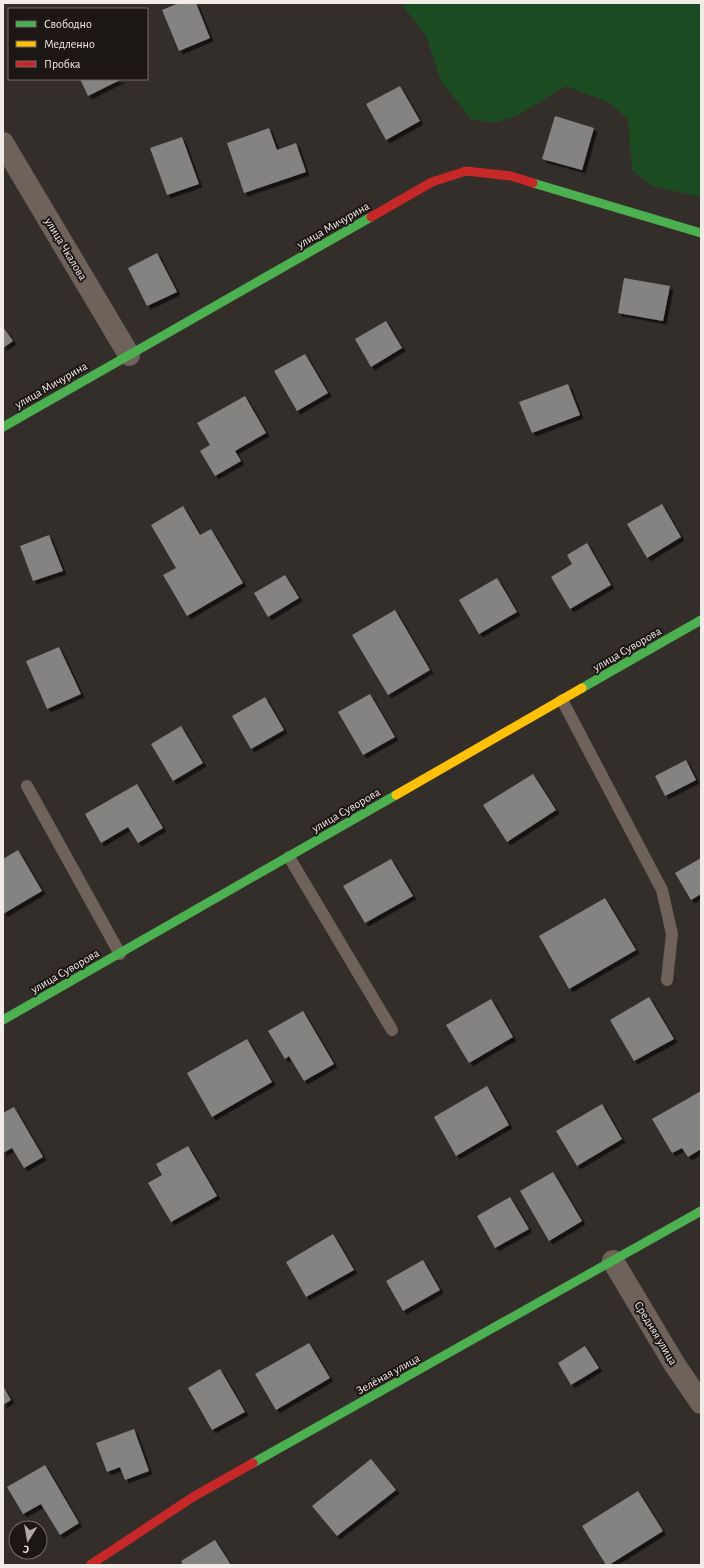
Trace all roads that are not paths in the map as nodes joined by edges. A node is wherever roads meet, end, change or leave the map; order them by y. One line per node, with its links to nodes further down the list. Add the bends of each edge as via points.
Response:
1 (3, 143): 3 (street, улица Чкалова)
2 (701, 233): 3 (street, улица Мичурина, via 511,176 466,171 432,182)
3 (129, 355): 4 (street, улица Мичурина)
4 (3, 427)
5 (701, 620): 6 (street, улица Суворова)
6 (562, 700): 8 (street, улица Суворова); 10 (lane, via 662,890 672,934)
7 (27, 786): 9 (lane)
8 (289, 857): 9 (street, улица Суворова); 12 (lane)
9 (120, 954): 11 (street, улица Суворова)
10 (667, 980)
11 (3, 1020)
12 (392, 1030)
13 (701, 1211): 14 (street, Зелёная улица)
14 (613, 1261): 15 (street, Средняя улица, via 675,1365); 16 (street, Зелёная улица, via 193,1497)
15 (701, 1403)
16 (90, 1565)

